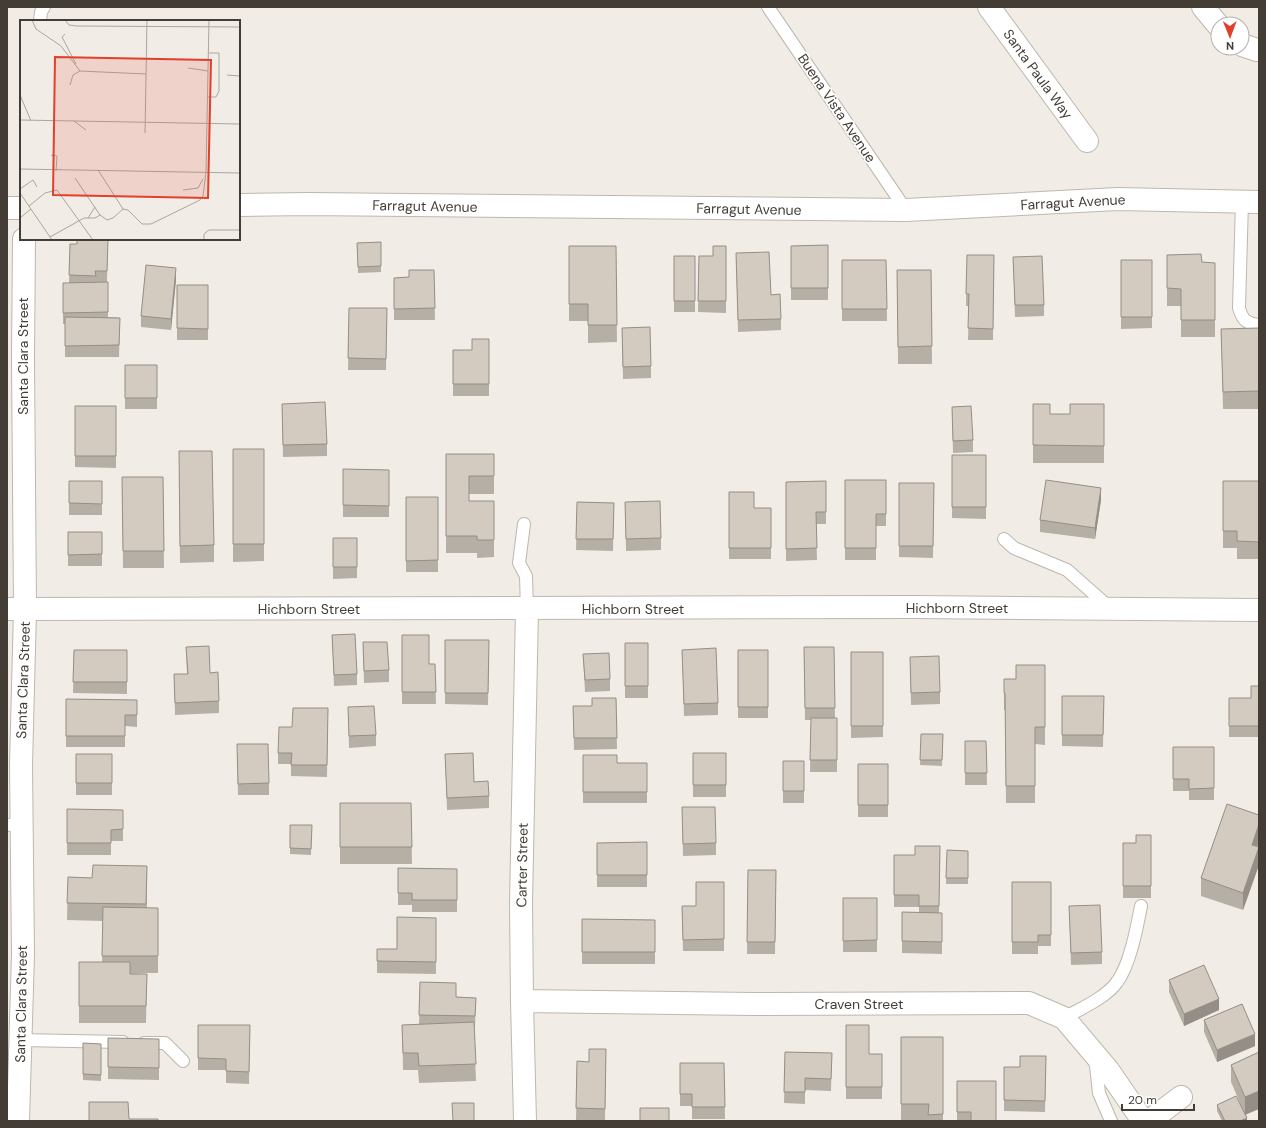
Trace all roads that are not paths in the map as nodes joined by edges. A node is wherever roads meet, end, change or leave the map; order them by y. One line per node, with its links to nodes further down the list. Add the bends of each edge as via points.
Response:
1 (44, 7): 6 (lane)
2 (768, 7): 12 (lane, Buena Vista Avenue)
3 (990, 7): 7 (street, Santa Paula Way)
4 (1203, 7): 5 (street)
5 (1210, 16)
6 (40, 20)
7 (1087, 141)
8 (1250, 202): 12 (street, Farragut Avenue, via 1118,199); 14 (lane, via 1239,308 1242,317 1249,324)
9 (240, 205): 12 (street, Farragut Avenue)
10 (7, 208): 11 (street)
11 (20, 208)
12 (906, 210)
13 (24, 240): 19 (street, Santa Clara Street)
14 (1259, 325)
15 (524, 524): 17 (lane, via 519,563 526,576)
16 (1004, 539): 18 (lane, via 1014,548 1068,570)
17 (527, 609): 18 (street, Hichborn Street); 19 (street, Hichborn Street); 23 (street, Carter Street, via 521,895)
18 (1111, 609): 20 (street, Hichborn Street)
19 (16, 610): 21 (street, Santa Clara Street, via 21,765)
20 (1259, 610)
21 (14, 824): 25 (street, Santa Clara Street, via 22,954)
22 (1141, 906): 24 (lane, via 1124,970 1117,983)
23 (522, 1001): 24 (street, Craven Street, via 753,1004 1029,1003); 30 (street, Carter Street)
24 (1064, 1018): 26 (street, Craven Street)
25 (20, 1040): 27 (lane, via 165,1043); 29 (street, Santa Clara Street)
26 (1094, 1054): 31 (lane, via 1099,1093); 32 (street, Craven Street)
27 (183, 1061)
28 (1181, 1097): 33 (street)
29 (18, 1121)
30 (525, 1121)
31 (1111, 1121)
32 (1143, 1121)
33 (1150, 1121)

